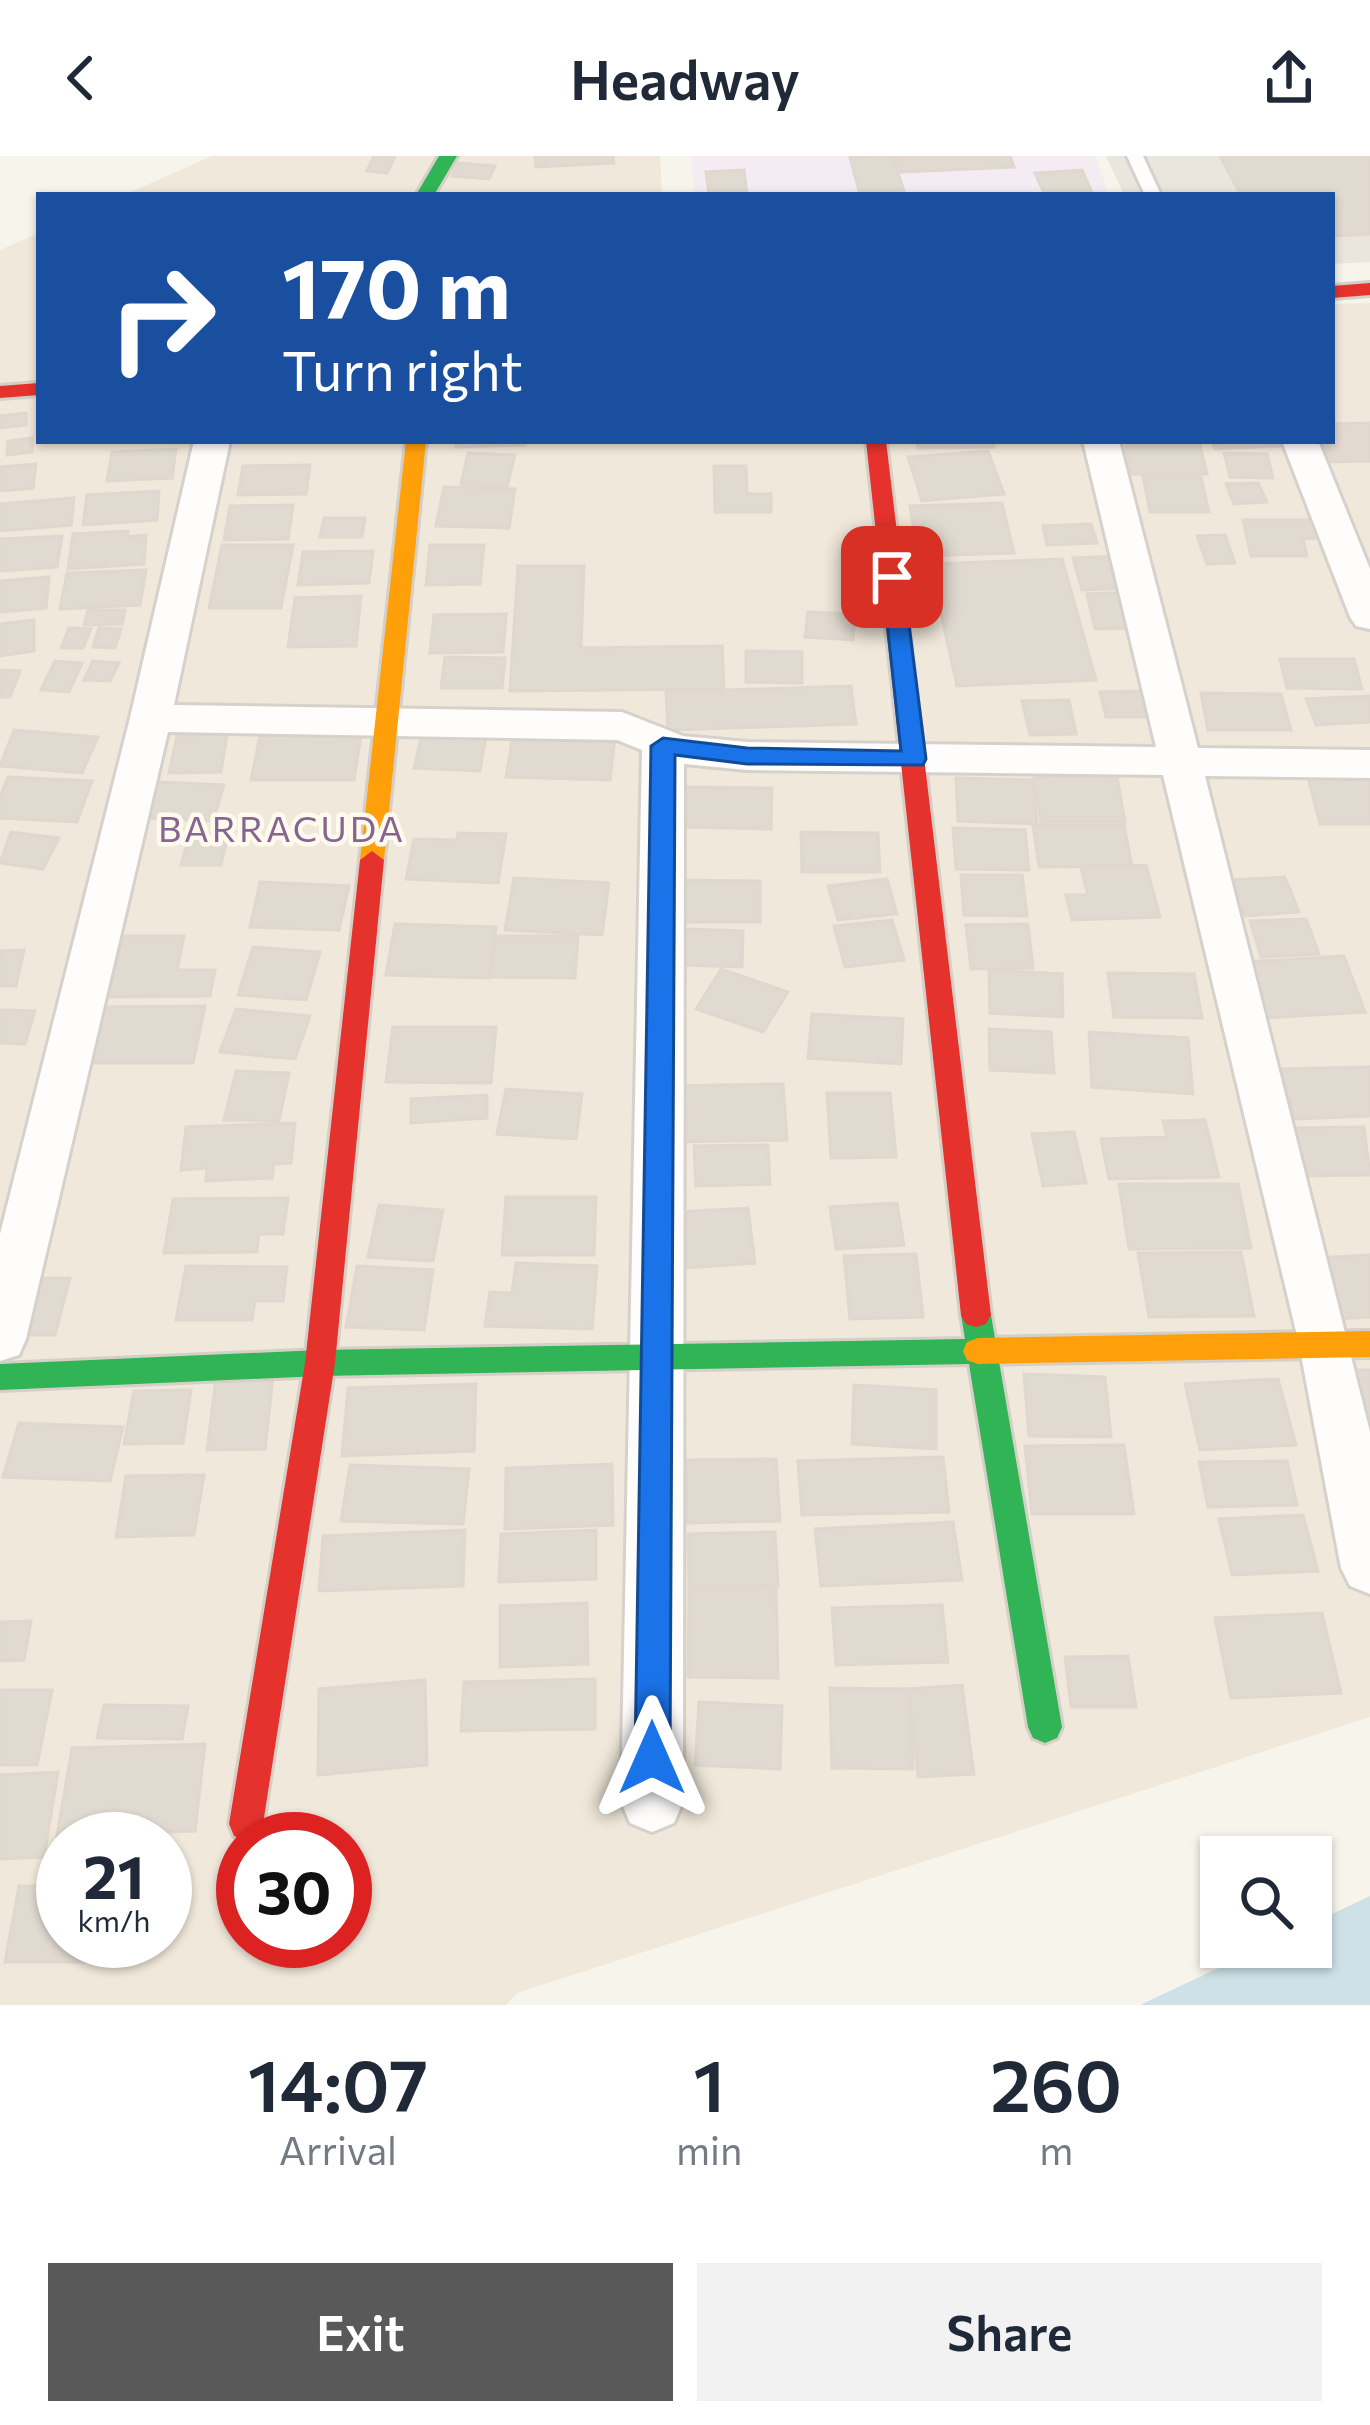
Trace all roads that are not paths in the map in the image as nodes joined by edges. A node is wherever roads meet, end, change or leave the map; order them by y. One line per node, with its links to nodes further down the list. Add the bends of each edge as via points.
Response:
1 (448, 156): 3 (street)
2 (1135, 156): 4 (lane)
3 (427, 192)
4 (1153, 192)
5 (1370, 289): 6 (street)
6 (1335, 292)
7 (36, 388): 8 (street)
8 (0, 392)
9 (211, 444): 15 (street)
10 (416, 444): 16 (street)
11 (876, 444): 18 (street)
12 (1102, 444): 19 (street)
13 (1301, 444): 14 (street)
14 (1370, 617)
15 (151, 718): 16 (street); 21 (street)
16 (388, 720): 17 (street, via 622,726); 25 (street)
17 (663, 746): 18 (street); 24 (street)
18 (914, 759): 19 (street); 23 (street)
19 (1184, 760): 20 (street); 22 (street)
20 (1370, 764)
21 (0, 1340)
22 (1347, 1344): 23 (street); 27 (street)
23 (980, 1350): 24 (street); 28 (street)
24 (655, 1358): 25 (street); 29 (street)
25 (320, 1363): 26 (street); 30 (street)
26 (0, 1378)
27 (1370, 1568)
28 (1045, 1727)
29 (652, 1802)
30 (248, 1812)

